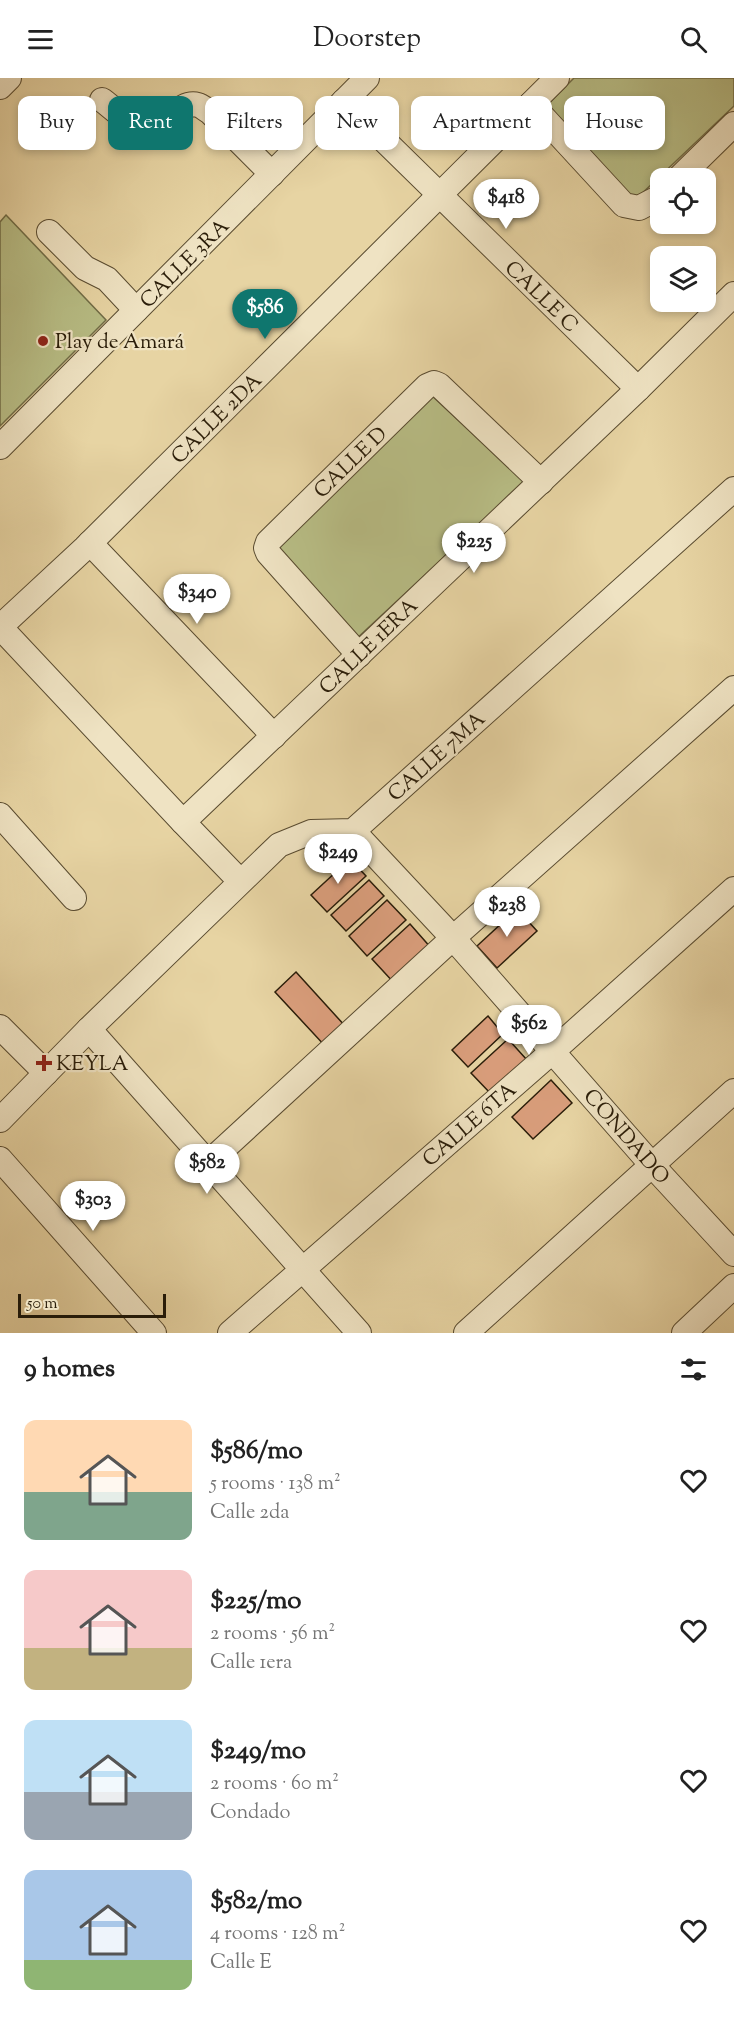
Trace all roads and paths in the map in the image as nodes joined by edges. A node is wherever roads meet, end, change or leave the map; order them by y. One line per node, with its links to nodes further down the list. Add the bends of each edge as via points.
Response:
1 (9, 78): 4 (street)
2 (367, 78): 5 (street, CALLE 3RA)
3 (557, 78): 6 (street, CALLE 2DA)
4 (0, 87)
5 (349, 96)
6 (539, 96)
7 (102, 100): 14 (street, via 140,127 152,129 186,105 197,105 210,112)
8 (734, 124): 13 (street)
9 (552, 127): 16 (street, via 624,205 639,208)
10 (315, 130): 14 (street, CALLE 3RA)
11 (394, 150): 15 (street, CALLE C)
12 (486, 150): 15 (street, CALLE 2DA)
13 (689, 168)
14 (272, 174): 19 (street, CALLE 3RA)
15 (440, 196): 20 (street, CALLE C); 24 (street, CALLE 2DA)
16 (650, 202)
17 (49, 232): 19 (street, via 85,268 108,279)
18 (734, 294): 20 (street, CALLE 1ERA)
19 (136, 310): 21 (street, CALLE 3RA)
20 (638, 389): 22 (street, CALLE 1ERA)
21 (0, 447)
22 (541, 482): 26 (street, CALLE 1ERA); 26 (street, CALLE D, via 439,385 428,386 266,548)
23 (734, 489): 31 (street, CALLE 7MA)
24 (90, 543): 25 (street, CALLE 2DA); 28 (street)
25 (0, 627): 30 (street)
26 (359, 655): 28 (street, CALLE 1ERA)
27 (734, 688): 35 (street)
28 (274, 735): 30 (street, CALLE 1ERA)
29 (0, 815): 34 (street)
30 (183, 822): 32 (street)
31 (353, 831): 32 (street, via 311,832 279,845); 35 (street, CONDADO)
32 (240, 881): 37 (street)
33 (734, 889): 38 (street, CALLE 6TA)
34 (74, 898)
35 (453, 938): 38 (street, CONDADO); 43 (street)
36 (0, 1027): 39 (street)
37 (89, 1029): 39 (street); 43 (street)
38 (553, 1051): 44 (street, CONDADO); 46 (street, CALLE 6TA)
39 (46, 1073): 41 (street)
40 (734, 1091): 44 (street)
41 (0, 1120)
42 (0, 1159): 48 (street)
43 (207, 1164): 46 (street)
44 (651, 1164): 45 (street, CONDADO); 51 (street)
45 (734, 1254)
46 (303, 1268): 49 (street, CALLE 6TA); 50 (street)
47 (734, 1286): 52 (street)
48 (154, 1333)
49 (230, 1333)
50 (359, 1333)
51 (466, 1333)
52 (684, 1333)

